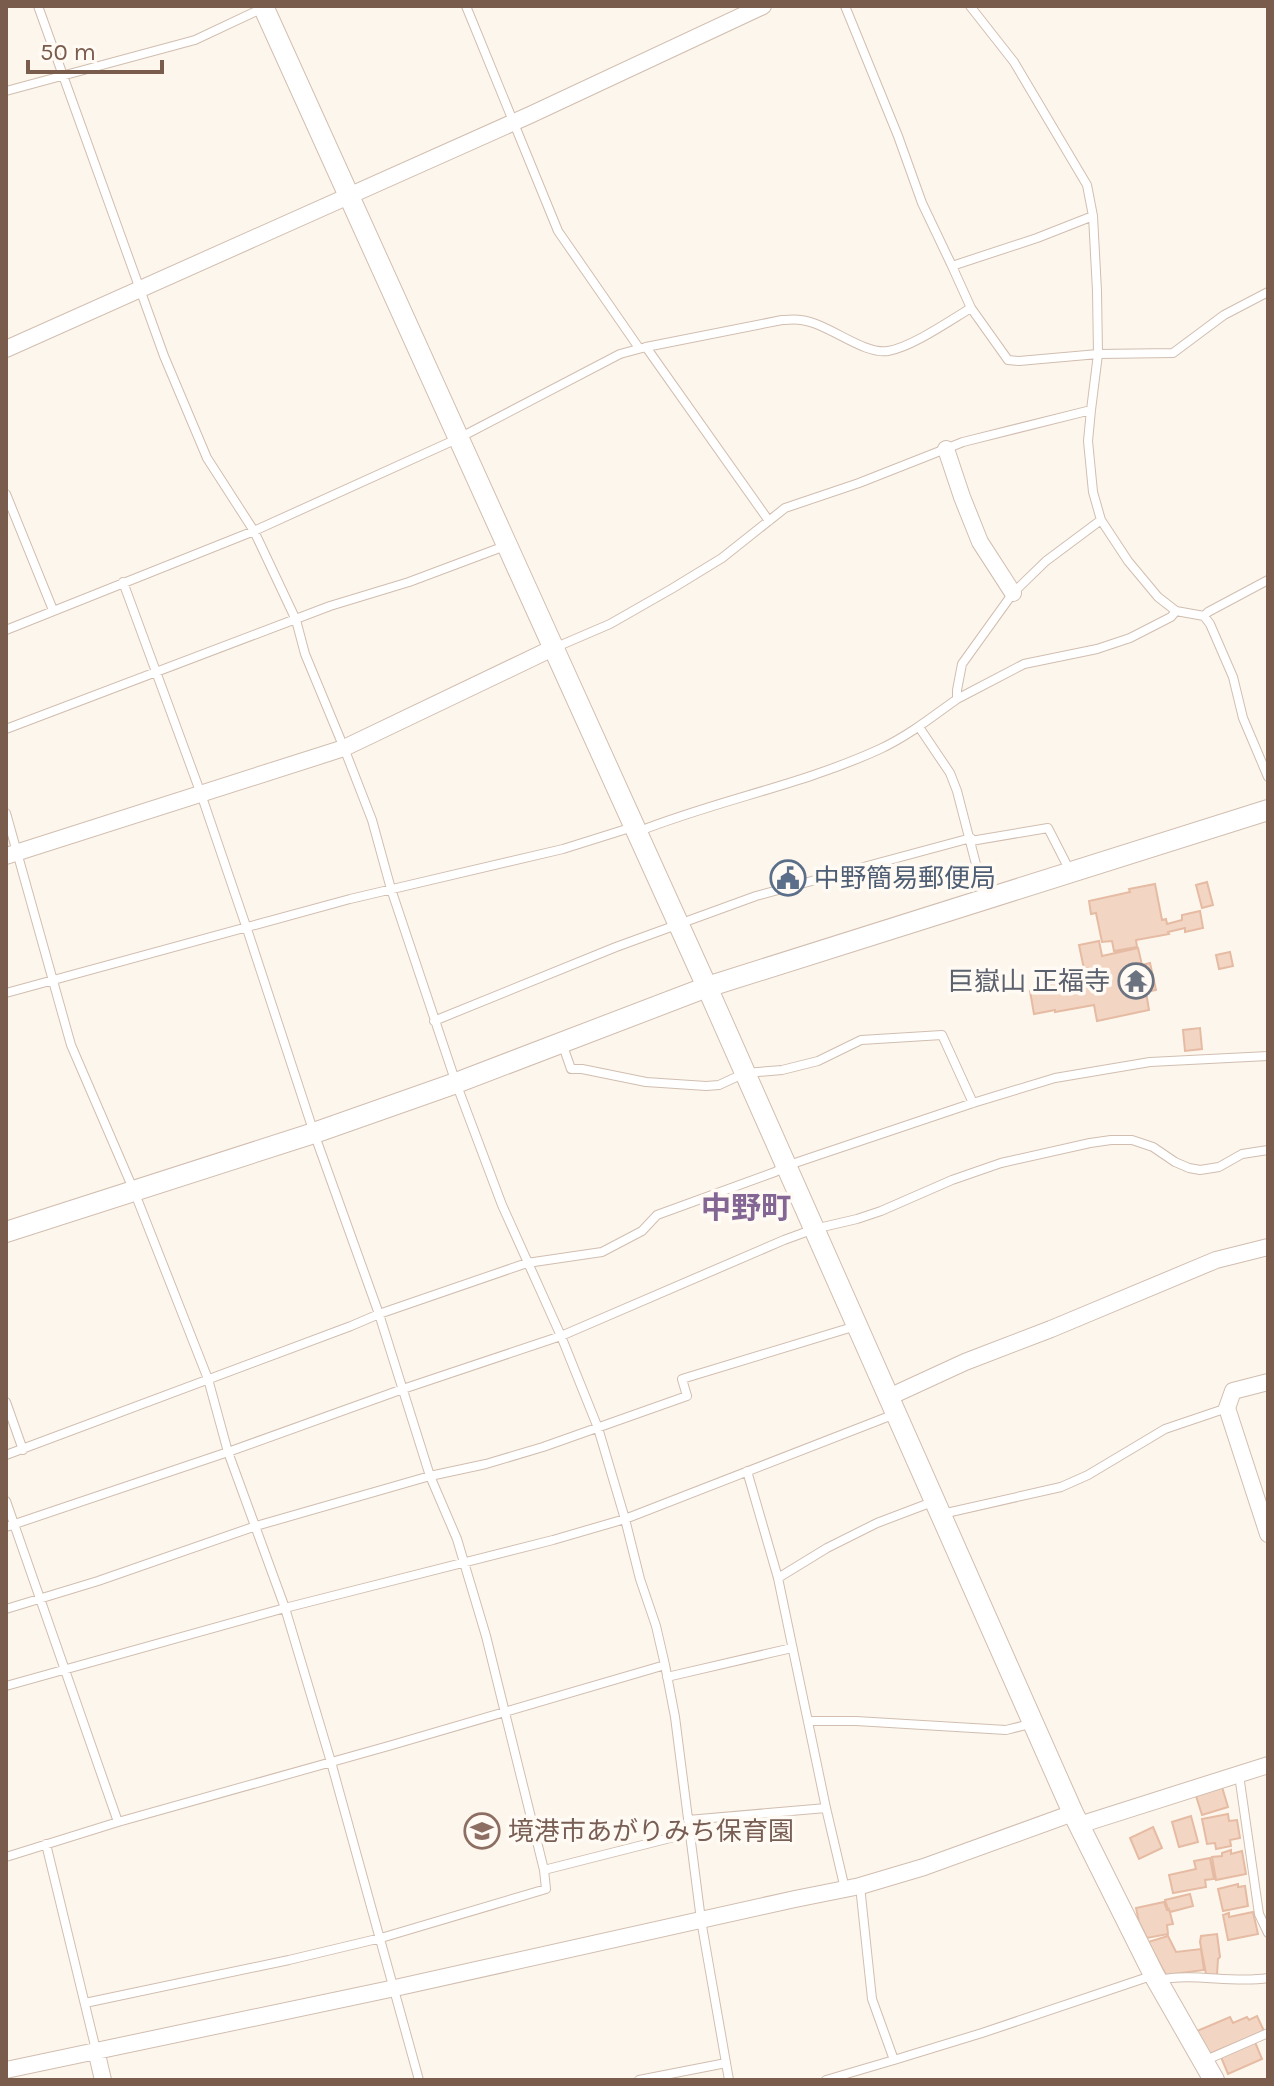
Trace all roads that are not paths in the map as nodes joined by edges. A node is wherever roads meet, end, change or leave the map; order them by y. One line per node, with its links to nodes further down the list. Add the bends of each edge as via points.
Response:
1 (38, 6): 7 (lane)
2 (466, 6): 9 (lane)
3 (763, 6): 9 (street)
4 (845, 6): 12 (lane)
5 (970, 6): 11 (lane, via 1014,62 1076,165 1087,185)
6 (265, 7): 7 (lane, via 195,40); 10 (street)
7 (64, 75): 8 (lane); 13 (lane)
8 (6, 91)
9 (514, 122): 10 (street); 16 (lane, via 558,231)
10 (350, 196): 13 (street); 20 (street)
11 (1093, 216): 12 (lane); 18 (lane)
12 (952, 266): 15 (lane)
13 (140, 290): 17 (street); 25 (lane, via 207,458)
14 (1268, 292): 18 (lane, via 1224,315 1173,353)
15 (971, 308): 16 (lane, via 908,345 887,351 801,320); 18 (lane, via 1008,360)
16 (642, 347): 20 (lane); 24 (lane)
17 (6, 349)
18 (1098, 354): 19 (lane)
19 (1091, 410): 21 (lane); 23 (lane, via 1088,441)
20 (459, 438): 25 (lane); 26 (street)
21 (946, 449): 24 (lane, via 785,508); 29 (street, via 980,542)
22 (6, 494): 30 (lane)
23 (1101, 520): 29 (lane); 31 (lane, via 1128,561)
24 (769, 521): 35 (lane, via 673,588 610,624)
25 (254, 531): 28 (lane); 33 (lane)
26 (506, 545): 33 (lane); 35 (street)
27 (1268, 580): 32 (lane)
28 (123, 582): 30 (lane); 36 (lane)
29 (1013, 593): 37 (lane, via 962,664)
30 (53, 610): 34 (lane)
31 (1176, 611): 32 (lane); 37 (lane, via 1130,638 1024,664)
32 (1204, 616): 41 (lane, via 1233,677 1243,718)
33 (296, 620): 36 (lane); 40 (lane)
34 (6, 630)
35 (553, 648): 40 (street); 45 (street)
36 (156, 672): 39 (lane); 42 (lane)
37 (957, 699): 38 (lane)
38 (919, 727): 45 (lane, via 834,767); 46 (lane, via 950,773)
39 (6, 729)
40 (344, 748): 42 (street); 49 (lane)
41 (1268, 777)
42 (201, 794): 47 (street); 52 (lane)
43 (1268, 810): 48 (street)
44 (6, 813): 47 (lane)
45 (635, 830): 49 (lane); 51 (street)
46 (971, 840): 48 (lane, via 1048,828); 50 (lane); 51 (lane, via 756,896)
47 (12, 854): 53 (lane)
48 (1070, 872): 50 (street)
49 (391, 889): 52 (lane); 56 (lane)
50 (985, 899): 54 (street)
51 (679, 925): 54 (street); 56 (lane)
52 (247, 929): 53 (lane); 62 (lane)
53 (54, 980): 55 (lane); 65 (lane, via 71,1045)
54 (707, 987): 57 (street); 59 (street)
55 (6, 993)
56 (434, 1021): 60 (lane)
57 (562, 1043): 59 (lane, via 571,1069 646,1082 719,1085); 60 (street)
58 (1268, 1056): 61 (lane, via 1150,1062 1055,1078)
59 (745, 1073): 61 (lane, via 809,1063 861,1040 942,1035); 64 (street)
60 (456, 1083): 62 (street); 69 (lane)
61 (973, 1103): 64 (lane)
62 (314, 1133): 65 (street); 70 (lane)
63 (1268, 1150): 66 (lane, via 1200,1170 1132,1140 1090,1143 1001,1163 881,1211)
64 (786, 1166): 66 (street); 69 (lane, via 657,1215 642,1231 602,1252)
65 (134, 1191): 67 (street); 73 (lane)
66 (814, 1229): 71 (street); 72 (lane)
67 (6, 1232)
68 (1268, 1247): 77 (street, via 1216,1260 965,1362)
69 (527, 1263): 70 (lane); 72 (lane)
70 (379, 1314): 73 (lane); 75 (lane)
71 (857, 1325): 77 (street); 79 (lane, via 682,1379 687,1396)
72 (561, 1336): 75 (lane); 79 (lane)
73 (208, 1379): 80 (lane); 81 (lane)
74 (1268, 1382): 78 (street, via 1233,1391)
75 (403, 1389): 81 (lane); 84 (lane)
76 (6, 1402): 80 (lane)
77 (892, 1405): 83 (lane); 86 (street)
78 (1227, 1408): 86 (lane, via 1165,1429 1061,1487); 90 (street)
79 (598, 1428): 84 (lane); 87 (lane)
80 (23, 1450): 82 (lane)
81 (228, 1452): 88 (lane); 89 (lane)
82 (6, 1455)
83 (747, 1471): 87 (lane); 92 (lane)
84 (430, 1476): 89 (lane); 91 (lane)
85 (6, 1501): 88 (lane)
86 (938, 1508): 92 (lane, via 877,1523); 103 (street)
87 (625, 1519): 91 (lane); 97 (lane)
88 (10, 1526): 93 (lane)
89 (256, 1526): 93 (lane); 94 (lane)
90 (1267, 1530)
91 (465, 1563): 94 (lane); 101 (lane)
92 (778, 1578): 96 (lane)
93 (40, 1599): 95 (lane); 98 (lane)
94 (285, 1608): 98 (lane); 104 (lane)
95 (6, 1609)
96 (792, 1648): 99 (lane); 102 (lane)
97 (665, 1665): 99 (lane); 101 (lane)
98 (65, 1670): 100 (lane); 110 (lane)
99 (667, 1677): 109 (lane)
100 (6, 1686)
101 (505, 1713): 104 (lane); 114 (lane)
102 (808, 1721): 103 (lane, via 1006,1730); 107 (lane)
103 (1035, 1723): 108 (street)
104 (331, 1762): 110 (lane); 118 (lane)
105 (1268, 1765): 106 (street)
106 (1239, 1774): 108 (street); 117 (lane, via 1259,1914)
107 (826, 1808): 109 (lane); 115 (lane)
108 (1076, 1819): 115 (street); 119 (street)
109 (688, 1820): 111 (lane)
110 (118, 1822): 112 (lane)
111 (690, 1833): 114 (lane); 116 (lane)
112 (46, 1844): 113 (lane); 122 (lane)
113 (6, 1857)
114 (544, 1870): 118 (lane, via 546,1889)
115 (853, 1887): 116 (street); 125 (lane, via 872,1999)
116 (701, 1920): 121 (street); 127 (lane)
117 (1268, 1933)
118 (381, 1938): 121 (lane); 122 (lane)
119 (1156, 1978): 120 (lane); 125 (lane); 126 (street)
120 (1268, 1978)
121 (395, 1988): 124 (street); 130 (lane)
122 (85, 2003): 124 (lane)
123 (1268, 2033): 126 (lane)
124 (96, 2050): 128 (street); 129 (street)
125 (894, 2060): 133 (lane)
126 (1203, 2061): 134 (street)
127 (726, 2063): 131 (lane); 132 (lane)
128 (6, 2070)
129 (103, 2080)
130 (419, 2080)
131 (639, 2080)
132 (729, 2080)
133 (826, 2080)
134 (1214, 2080)

